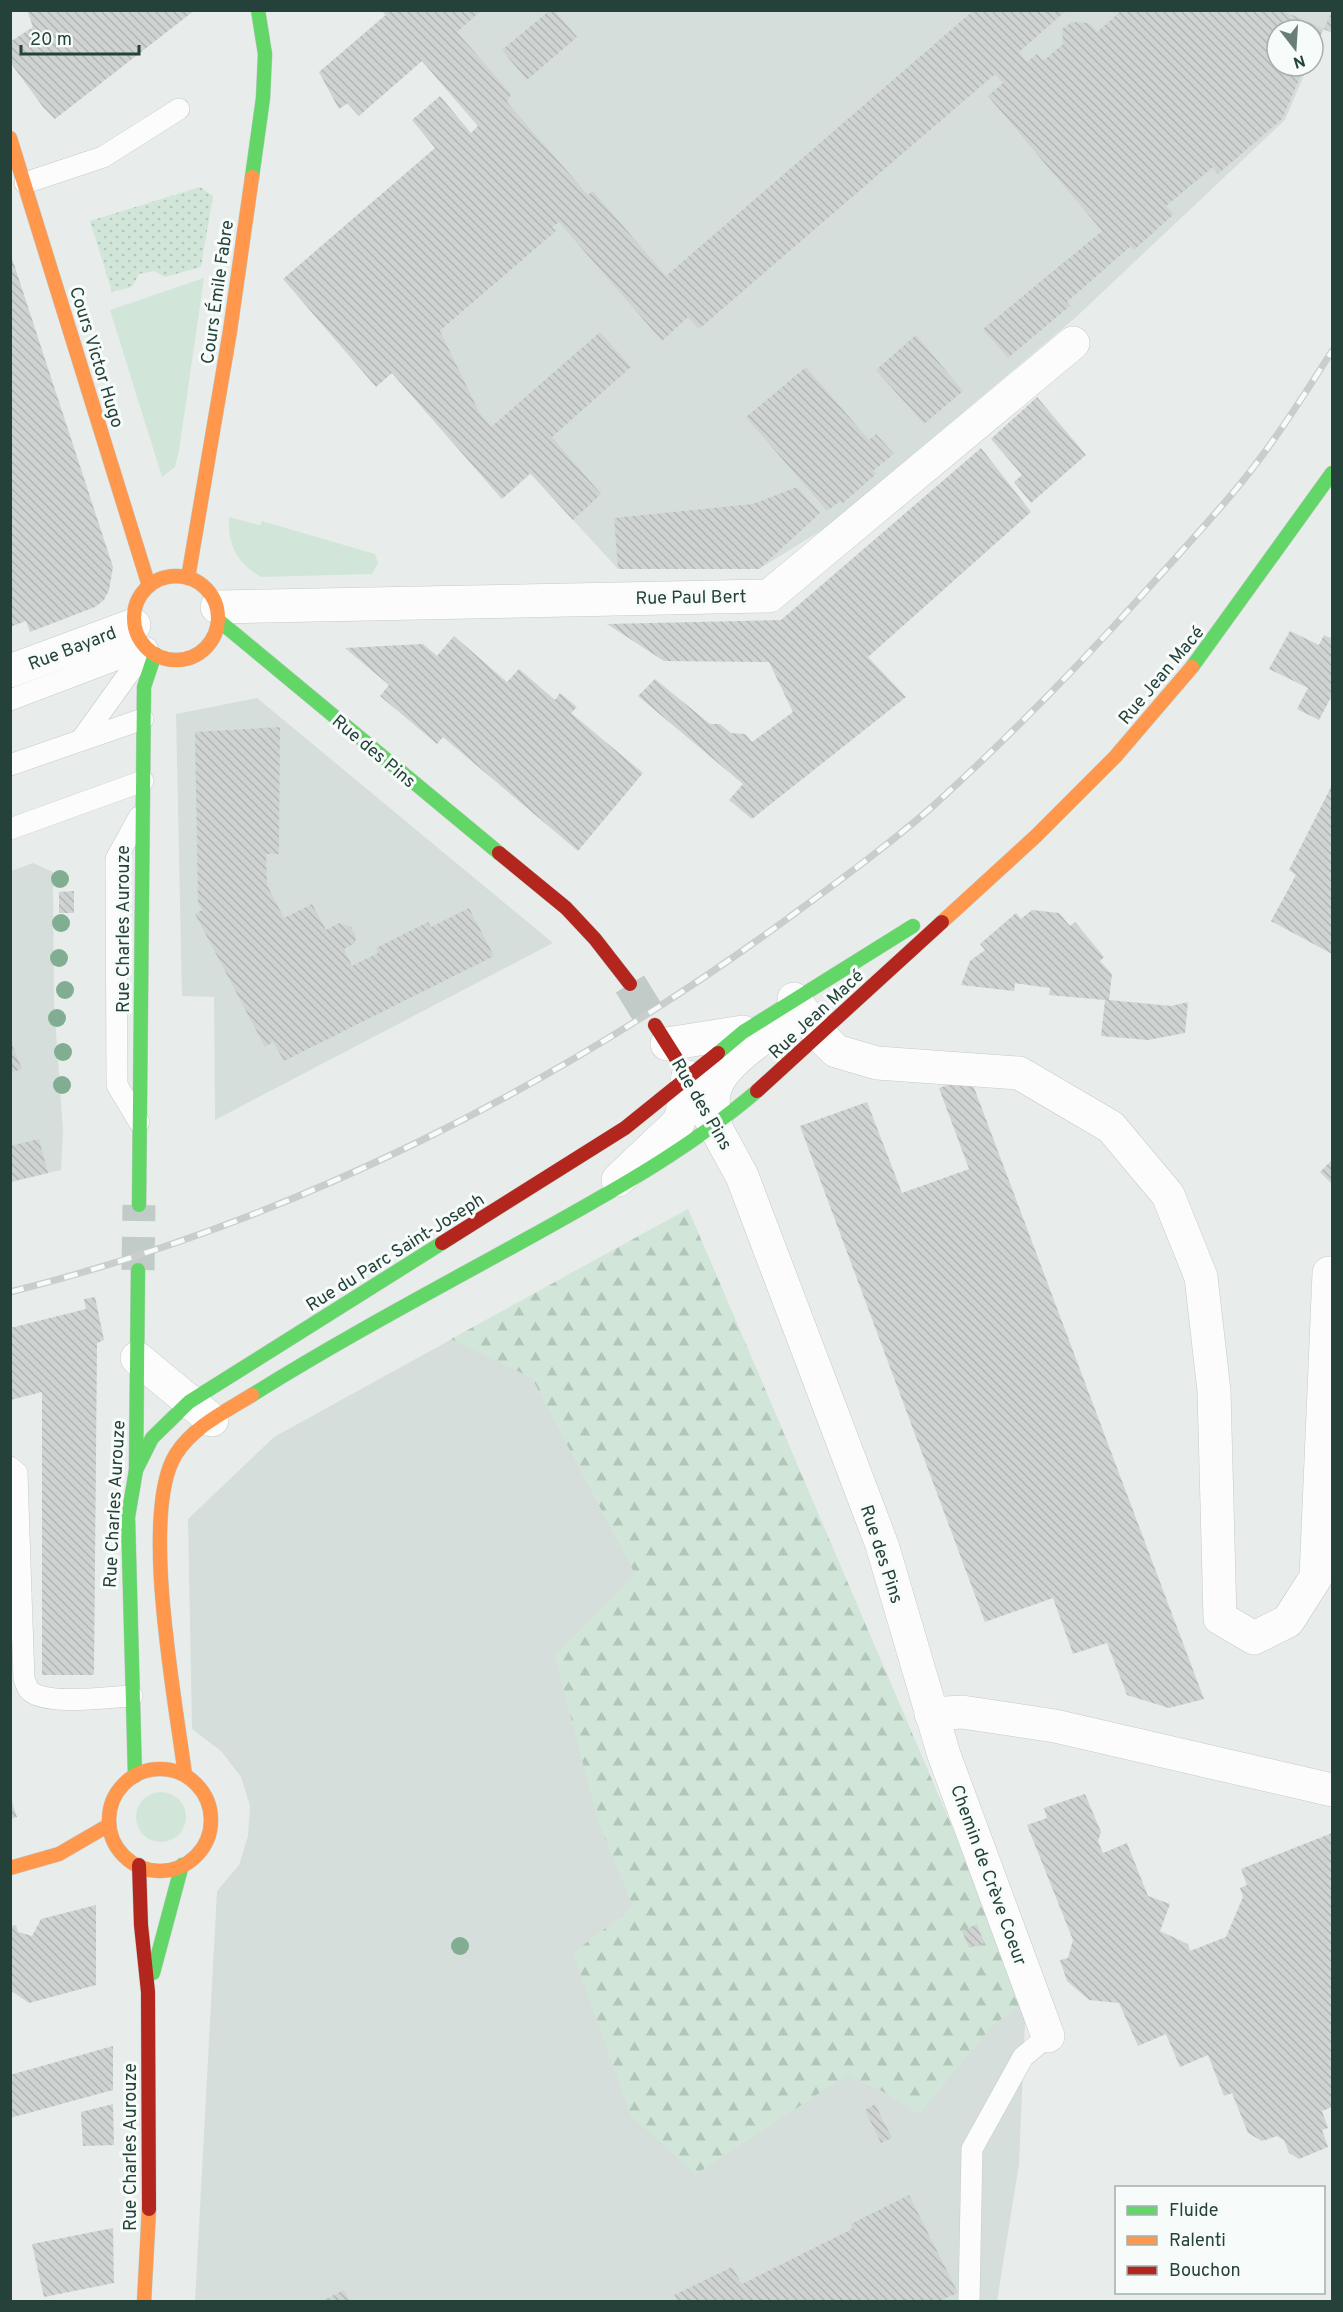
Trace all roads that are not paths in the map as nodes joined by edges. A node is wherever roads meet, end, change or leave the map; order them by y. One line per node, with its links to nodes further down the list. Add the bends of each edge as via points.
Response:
1 (258, 10): 7 (main road, Cours Émile Fabre, via 265,54 263,98 230,331)
2 (179, 109): 4 (lane, via 103,158)
3 (10, 138): 4 (main road, Cours Victor Hugo)
4 (25, 183): 8 (main road, Cours Victor Hugo)
5 (1073, 343): 9 (street, Rue Paul Bert, via 769,596)
6 (1332, 473): 19 (main road, Rue Jean Macé, via 1203,655 1115,757)
7 (188, 578): 8 (main road, via 167,577); 9 (main road, via 204,587)
8 (149, 586): 10 (main road, via 138,600)
9 (217, 614): 10 (main road, via 211,642 194,657 170,660); 21 (main road, Rue des Pins, via 566,908)
10 (145, 642): 11 (street, Rue Bayard); 12 (lane); 13 (main road); 14 (lane)
11 (10, 671)
12 (10, 700)
13 (143, 719): 14 (lane); 16 (main road)
14 (81, 740): 15 (lane)
15 (10, 765)
16 (143, 781): 17 (main road); 18 (lane)
17 (142, 811): 26 (lane, via 117,859 117,1085)
18 (10, 829)
19 (990, 876): 20 (main road, Rue Jean Macé); 22 (main road, Rue Jean Macé)
20 (858, 963): 22 (street)
21 (630, 984)
22 (805, 1015): 23 (main road, Rue Jean Macé); 27 (street, via 731,1064 715,1088); 31 (street, via 836,1051 876,1063 1019,1073 1111,1127 1168,1195 1201,1277 1214,1391 1220,1618 1254,1638 1288,1621 1316,1577)
23 (743, 1032): 24 (street); 25 (main road, Rue Jean Macé)
24 (661, 1034): 25 (main road, Rue des Pins)
25 (687, 1077): 27 (street, Rue des Pins); 29 (street, via 678,1123); 33 (main road, Rue du Parc Saint-Joseph, via 625,1128)
26 (140, 1123): 28 (main road)
27 (716, 1126): 29 (main road, Rue du Parc Saint-Joseph); 38 (street, Rue des Pins, via 742,1176 882,1545)
28 (139, 1205)
29 (588, 1206): 33 (main road, Rue du Parc Saint-Joseph, via 313,1357)
30 (138, 1270): 32 (main road, Rue Charles Aurouze)
31 (1329, 1273)
32 (137, 1358): 33 (street); 35 (main road, Rue Charles Aurouze)
33 (200, 1411): 35 (main road, Rue du Parc Saint-Joseph, via 152,1438); 39 (main road, Rue du Parc Saint-Joseph, via 188,1441 176,1454 165,1479 159,1517 160,1560)
34 (10, 1467): 36 (lane, via 17,1473)
35 (136, 1470): 37 (main road, Rue Charles Aurouze, via 128,1517)
36 (16, 1589): 37 (lane, via 28,1690 56,1699)
37 (132, 1696): 40 (main road, Rue Charles Aurouze)
38 (931, 1714): 41 (street, via 962,1712 1055,1726); 49 (street, Chemin de Crève Coeur)
39 (185, 1775): 40 (main road, via 157,1768); 46 (main road, via 207,1798 211,1828 196,1857)
40 (135, 1776): 42 (main road, via 114,1799)
41 (1332, 1790)
42 (109, 1825): 43 (main road); 44 (main road)
43 (118, 1848): 44 (main road); 45 (main road)
44 (59, 1854): 47 (main road)
45 (139, 1865): 46 (main road, via 157,1870); 48 (main road, Rue Charles Aurouze)
46 (183, 1865): 48 (main road, Rue Charles Aurouze)
47 (10, 1868)
48 (148, 1992): 50 (main road, Rue Charles Aurouze, via 149,2212)
49 (1048, 2036): 51 (lane, via 1023,2057 972,2150)
50 (144, 2301)
51 (969, 2301)

